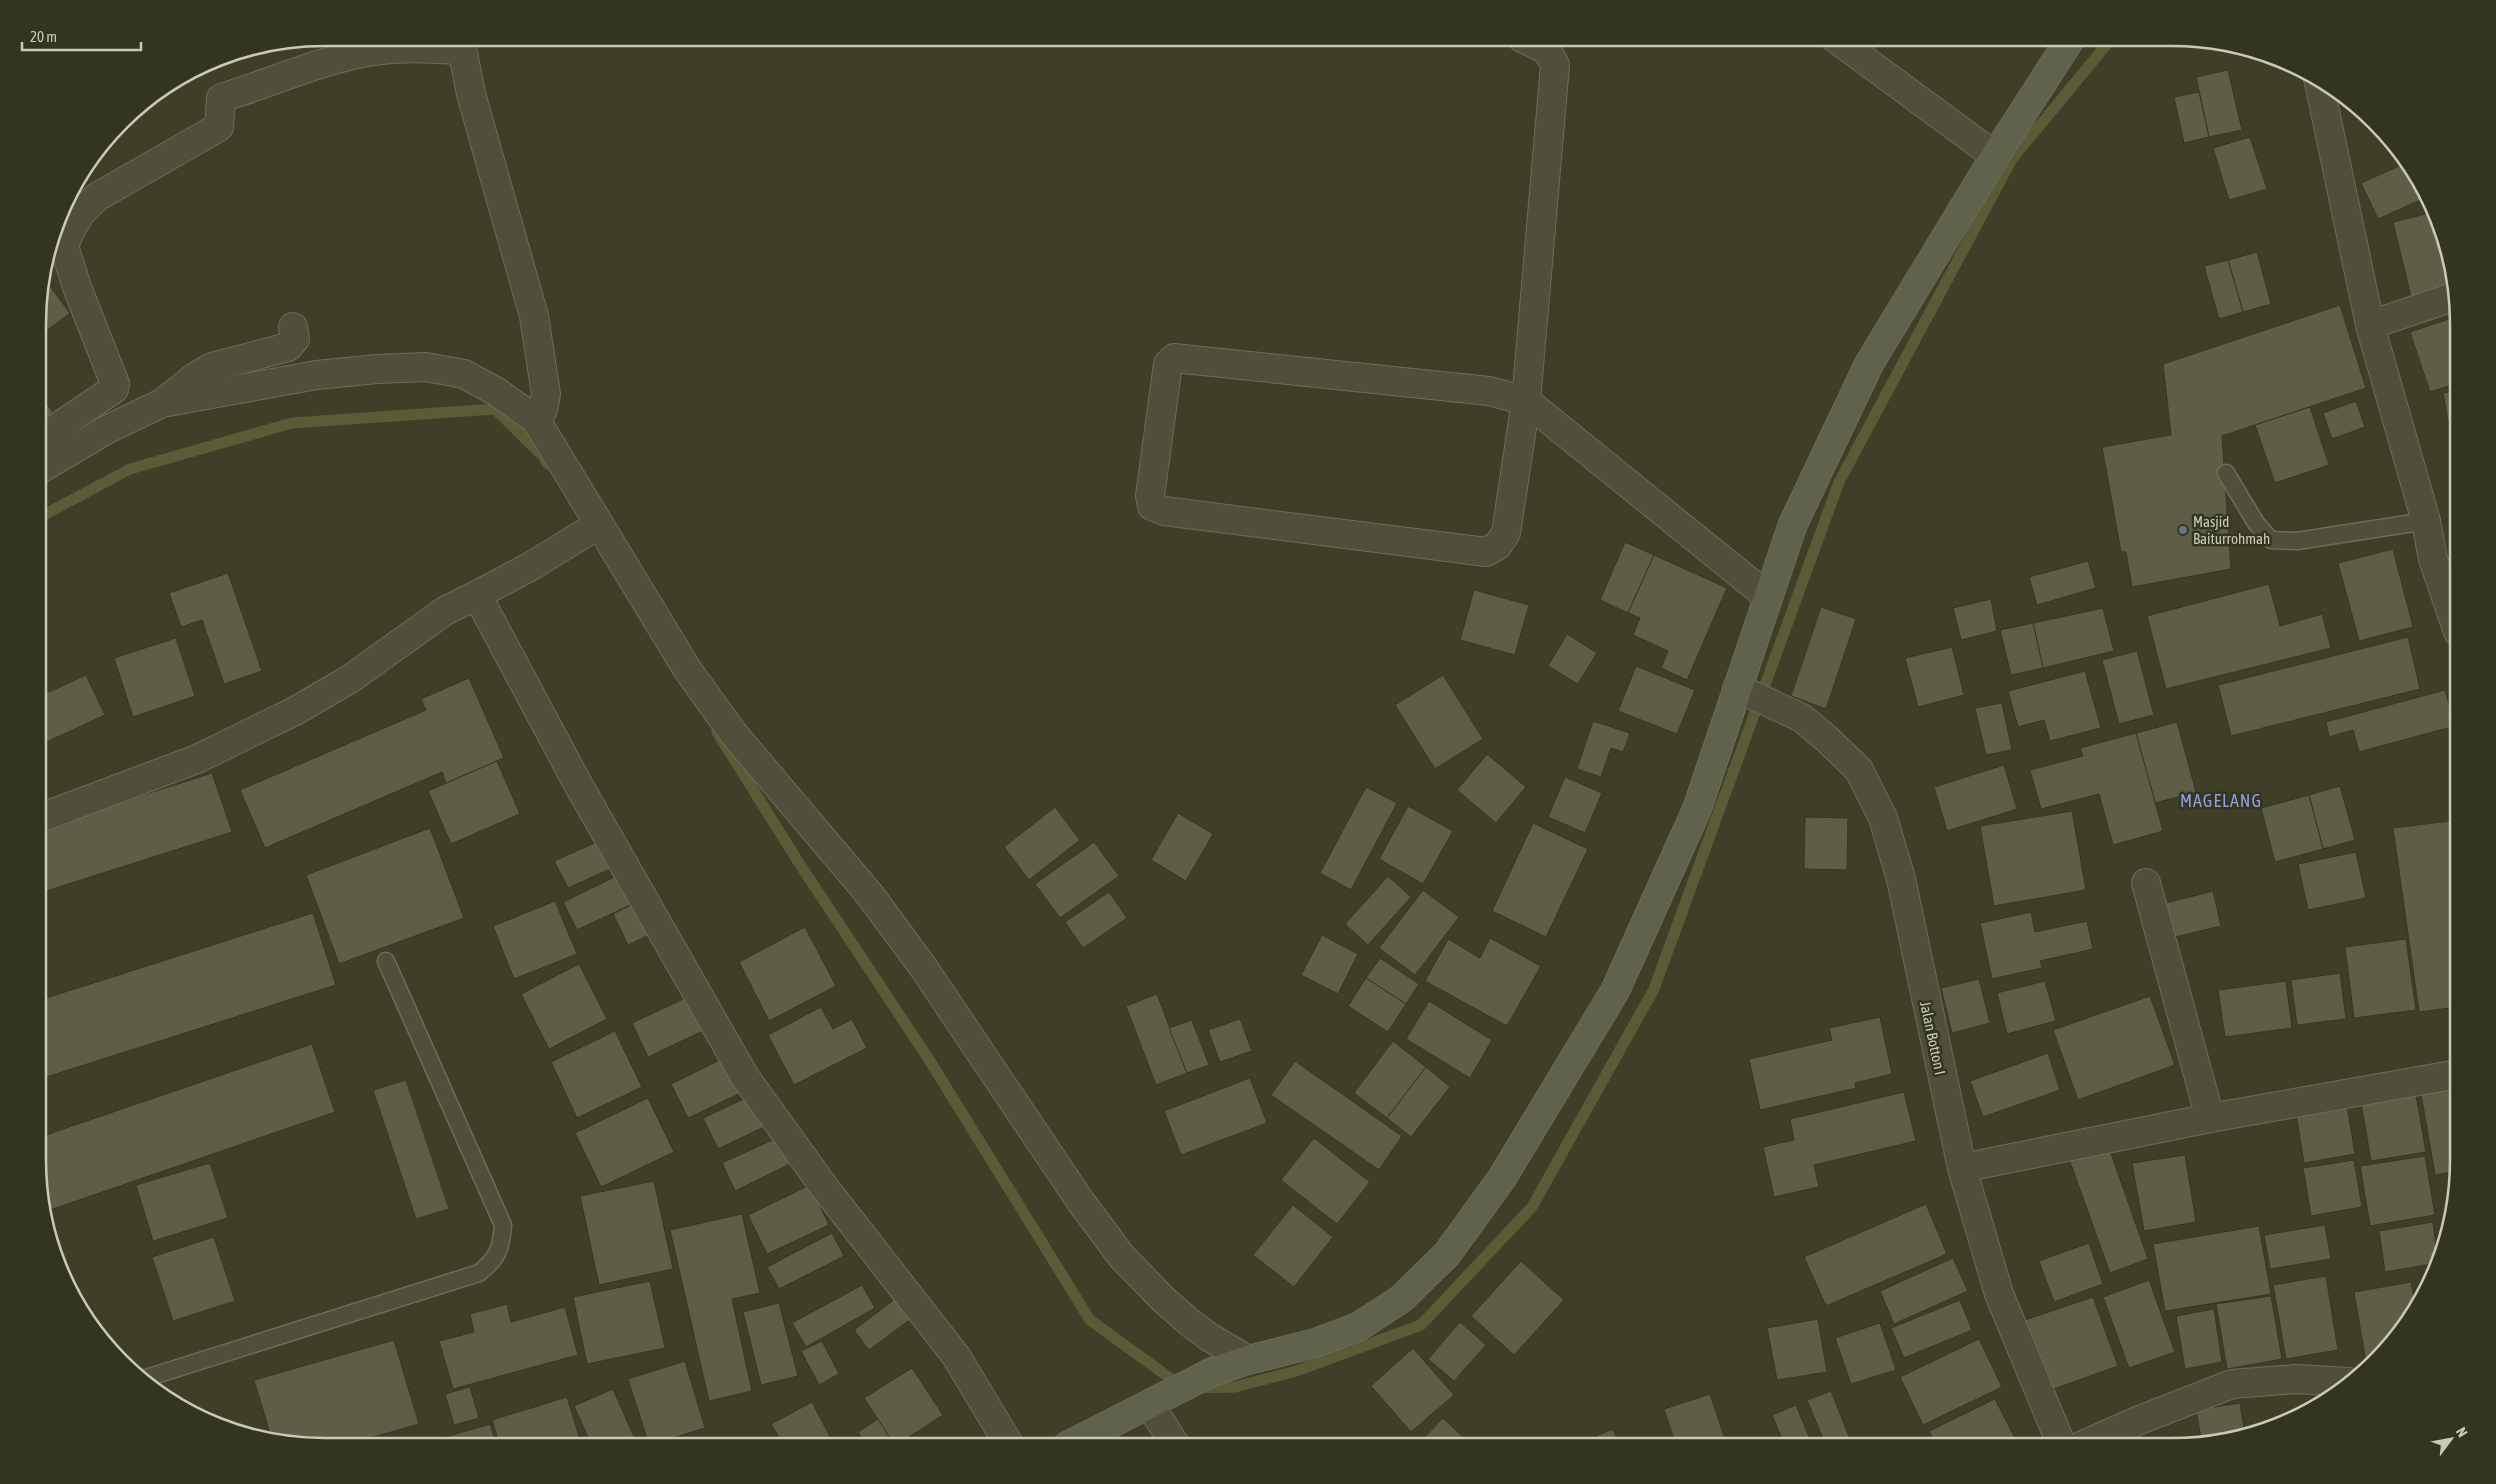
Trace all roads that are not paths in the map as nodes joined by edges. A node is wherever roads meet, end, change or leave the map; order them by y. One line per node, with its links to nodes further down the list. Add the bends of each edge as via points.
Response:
1 (429, 46): 14 (street, via 367,52 221,98 219,127 97,196 81,213 64,246 115,384 114,389)
2 (460, 46): 13 (street, via 470,94 534,316 546,394)
3 (1539, 46): 11 (street, via 1547,50 1555,65)
4 (1846, 46): 7 (street)
5 (2066, 46): 7 (main road)
6 (2320, 90): 9 (street)
7 (1995, 156): 21 (main road, via 1869,364 1793,524)
8 (2448, 299): 9 (street)
9 (2370, 324): 17 (street)
10 (293, 327): 12 (street, via 295,339 288,347 212,367)
11 (1526, 401): 11 (street, via 1489,390 1174,358 1168,364 1150,496 1152,506 1486,552 1498,545 1506,533); 21 (street)
12 (162, 403): 13 (street, via 317,375 426,367 464,374 498,392); 15 (street, via 106,430)
13 (536, 420): 18 (street)
14 (46, 435)
15 (46, 465)
16 (2226, 473): 17 (lane, via 2256,523 2271,540 2297,542)
17 (2426, 521): 19 (street, via 2434,559)
18 (590, 530): 20 (street); 29 (street, via 733,733 870,895 1122,1257 1189,1322)
19 (2450, 593)
20 (477, 596): 23 (street, via 445,611 350,679 295,711 197,758); 33 (street, via 580,786 746,1077 819,1181 956,1356)
21 (1767, 596): 22 (main road)
22 (1746, 692): 28 (street, Jalan Botton I, via 1802,718 1859,770 1884,818 1901,879); 29 (main road, via 1615,991 1502,1178 1453,1247 1401,1300 1358,1327 1315,1343)
23 (46, 816)
24 (2146, 884): 27 (street)
25 (386, 961): 30 (lane, via 502,1224 502,1245 492,1263 478,1273)
26 (2450, 1075): 27 (street)
27 (2210, 1118): 28 (street)
28 (1962, 1168): 36 (street, Jalan Botton I, via 1999,1294)
29 (1248, 1360): 32 (main road, via 1212,1372)
30 (151, 1377)
31 (2339, 1381): 37 (street, via 2296,1379 2232,1384)
32 (1150, 1405): 34 (main road); 35 (street)
33 (1005, 1438)
34 (1083, 1438)
35 (1171, 1438)
36 (2059, 1438)
37 (2099, 1438)

